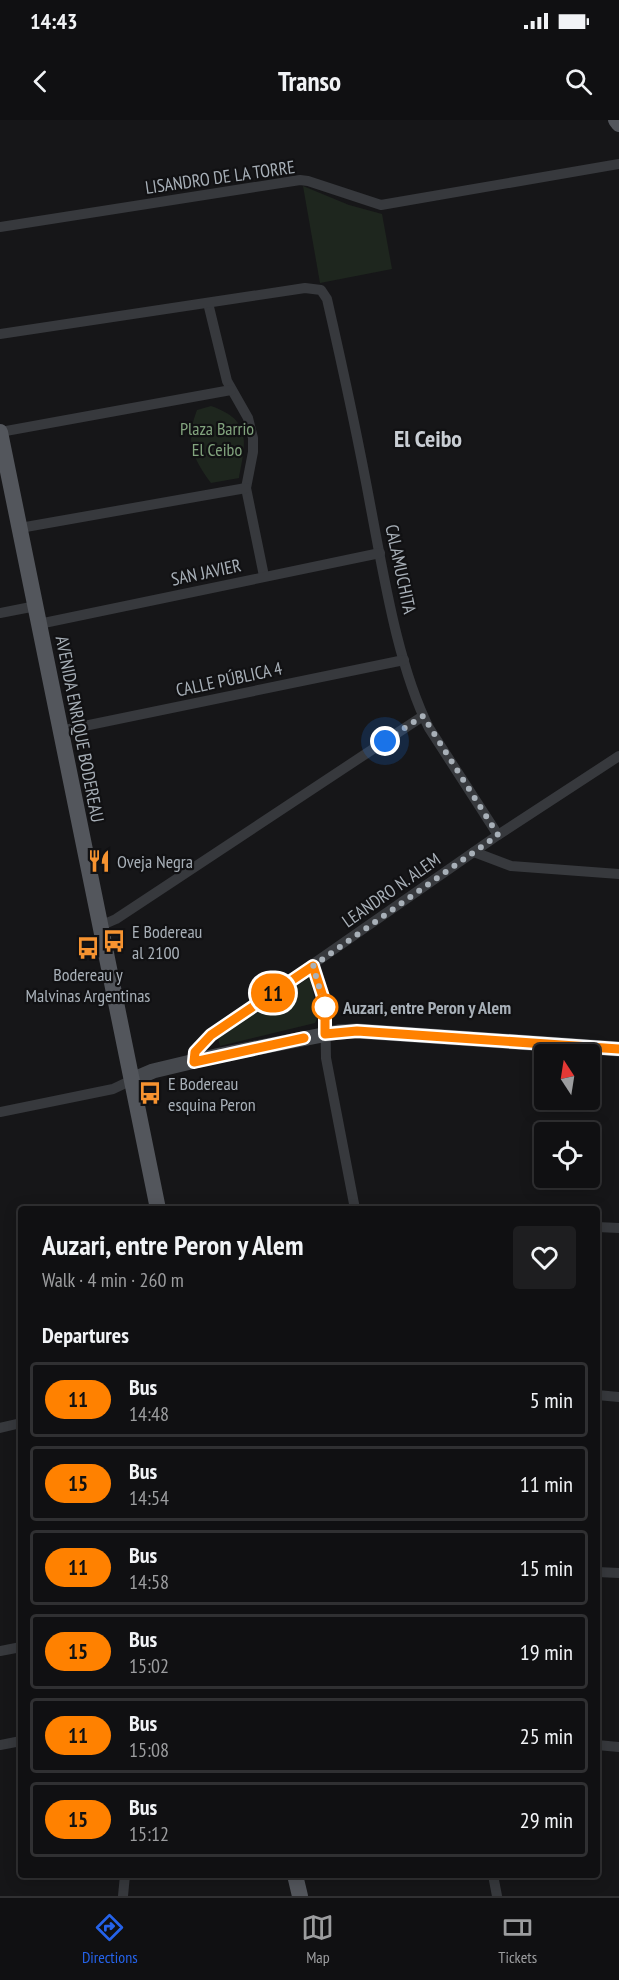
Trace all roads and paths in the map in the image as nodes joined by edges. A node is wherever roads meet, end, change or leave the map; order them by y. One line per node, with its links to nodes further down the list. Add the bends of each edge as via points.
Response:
1 (616, 120): 2 (main road)
2 (619, 124)
3 (619, 164): 4 (street, LISANDRO DE LA TORRE, via 381,205 300,180)
4 (0, 227)
5 (208, 303): 6 (street); 7 (street); 11 (street, CALAMUCHITA, via 305,288 321,290 327,299)
6 (0, 334)
7 (231, 390): 8 (street); 9 (street, via 248,418 253,438)
8 (0, 432): 10 (main road, AVENIDA ENRIQUE BODEREAU)
9 (246, 488): 10 (street); 12 (street)
10 (20, 528): 13 (main road, AVENIDA ENRIQUE BODEREAU)
11 (380, 553): 12 (street, SAN JAVIER); 16 (street, CALAMUCHITA)
12 (264, 576): 15 (street, SAN JAVIER)
13 (36, 606): 14 (street); 15 (main road, AVENIDA ENRIQUE BODEREAU)
14 (0, 613)
15 (39, 624): 18 (main road, AVENIDA ENRIQUE BODEREAU)
16 (404, 660): 17 (street, CALAMUCHITA); 18 (street, CALLE PÚBLICA 4)
17 (423, 716): 20 (street, CALAMUCHITA); 23 (street, via 116,920)
18 (60, 731): 23 (main road, AVENIDA ENRIQUE BODEREAU)
19 (619, 756): 20 (street, LEANDRO N. ALEM)
20 (498, 835): 21 (street, LEANDRO N. ALEM)
21 (474, 852): 22 (street, via 511,866); 24 (street, LEANDRO N. ALEM)
22 (619, 874)
23 (100, 926): 28 (main road, AVENIDA ENRIQUE BODEREAU)
24 (313, 966): 25 (street, via 325,1003); 27 (street, LEANDRO N. ALEM, via 211,1035 195,1052)
25 (325, 1034): 26 (main road, via 357,1031); 27 (main road); 31 (street, via 326,1058)
26 (619, 1049)
27 (194, 1062): 28 (main road)
28 (132, 1080): 29 (street, via 113,1089); 30 (main road, AVENIDA ENRIQUE BODEREAU)
29 (0, 1112)
30 (157, 1206)
31 (354, 1206)
32 (600, 1227): 33 (street)
33 (619, 1228)
34 (600, 1395): 35 (street)
35 (619, 1397)
36 (18, 1424): 37 (street)
37 (0, 1428)
38 (600, 1572): 39 (street)
39 (619, 1573)
40 (18, 1648): 41 (street)
41 (0, 1651)
42 (18, 1742): 43 (street)
43 (0, 1745)
44 (600, 1745): 45 (street)
45 (619, 1747)
46 (125, 1878): 49 (street)
47 (296, 1878): 50 (main road)
48 (494, 1878): 51 (street)
49 (123, 1896)
50 (300, 1896)
51 (497, 1896)

